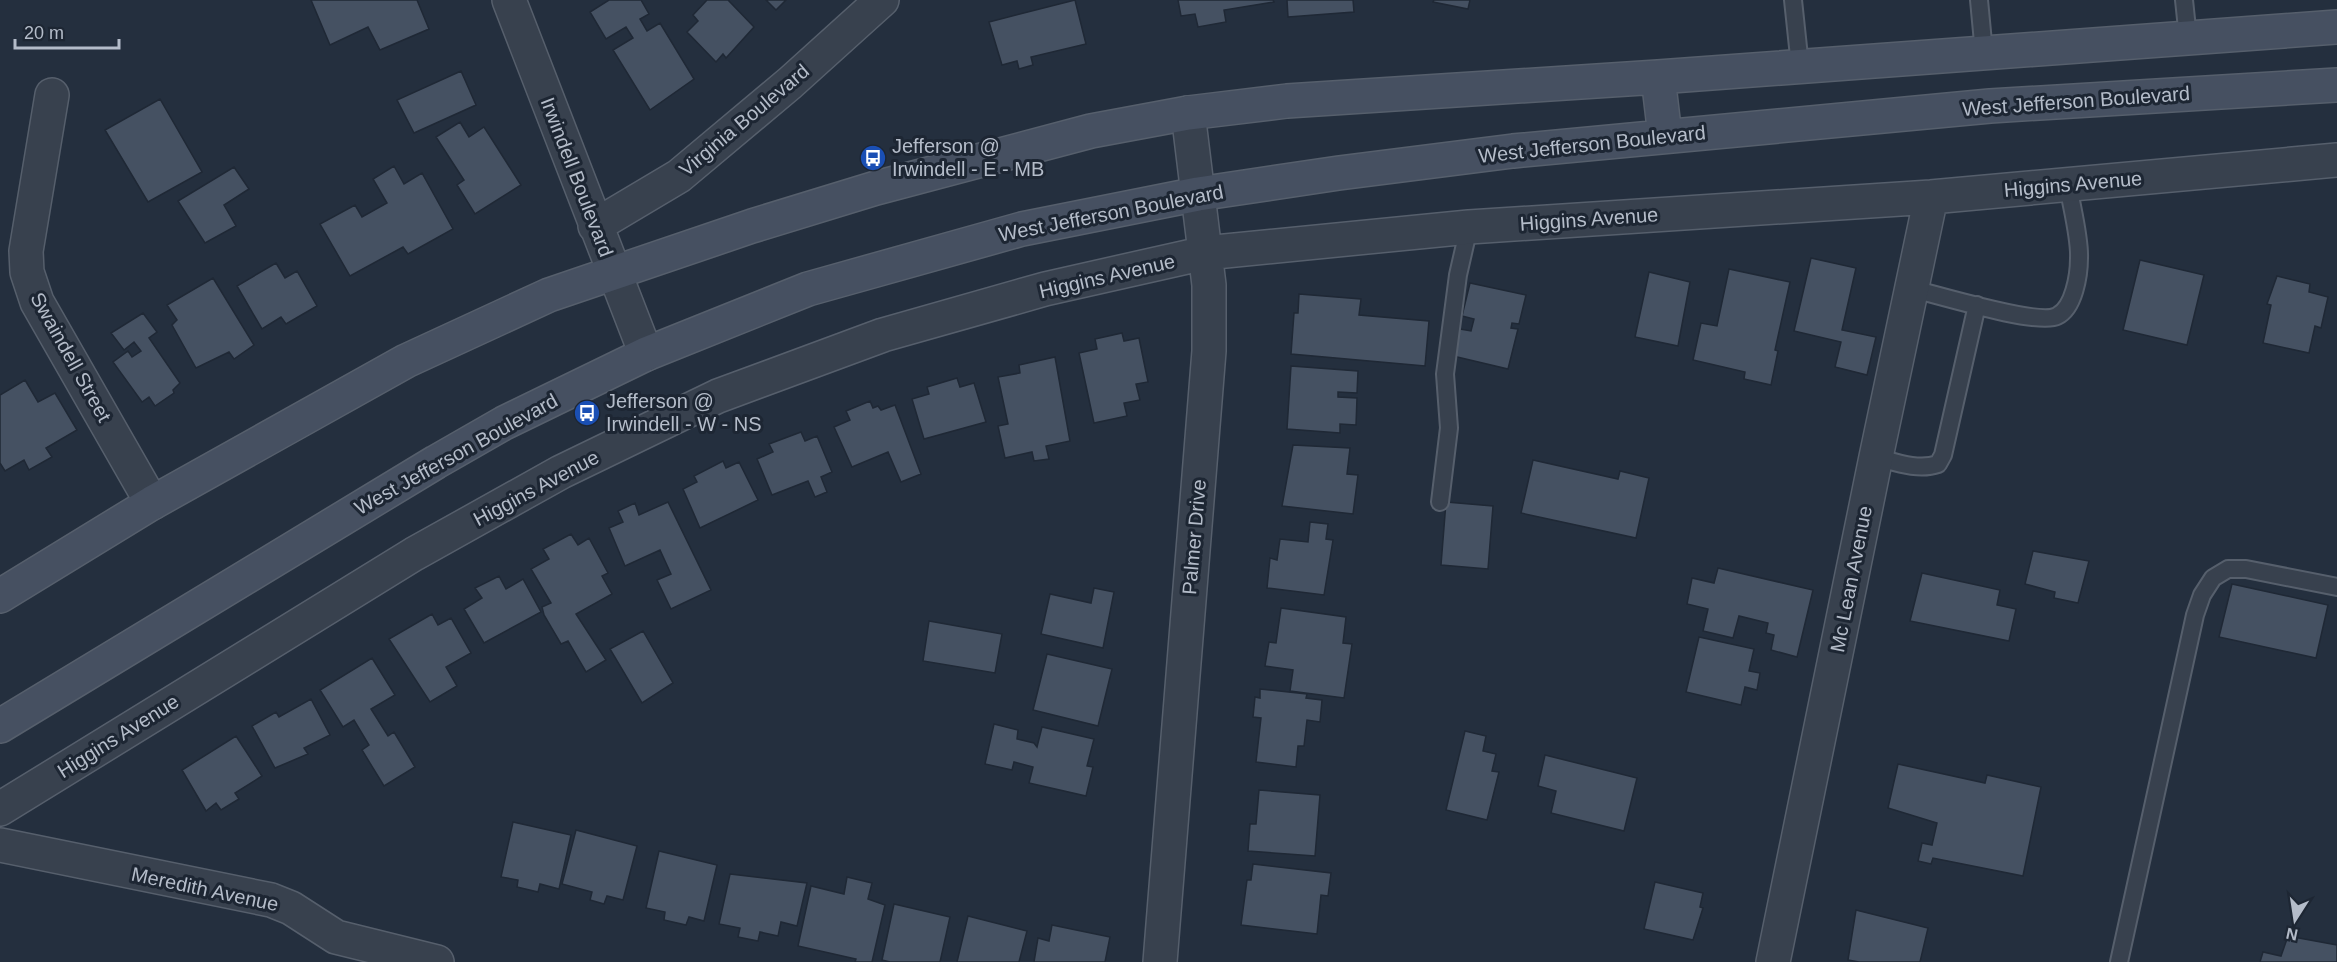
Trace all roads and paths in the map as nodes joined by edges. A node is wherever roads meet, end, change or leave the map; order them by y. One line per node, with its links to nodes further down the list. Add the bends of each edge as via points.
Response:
1 (509, 0): 20 (street, Irwindell Boulevard)
2 (882, 0): 20 (street, Virginia Boulevard, via 679,176)
3 (1793, 0): 9 (lane)
4 (1979, 0): 8 (lane)
5 (2184, 0): 7 (lane)
6 (2337, 27): 7 (main road)
7 (2187, 38): 8 (main road)
8 (1984, 53): 9 (main road); 13 (main road)
9 (1800, 66): 10 (main road)
10 (1658, 77): 14 (main road, via 1287,100); 15 (main road)
11 (2337, 85): 13 (main road, West Jefferson Boulevard)
12 (52, 95): 29 (street, Swaindell Street, via 26,251 27,272 37,302)
13 (1990, 106): 15 (main road, West Jefferson Boulevard)
14 (1188, 113): 18 (street, Palmer Drive); 23 (main road, via 1091,131 876,188)
15 (1665, 136): 18 (main road, West Jefferson Boulevard, via 1513,151)
16 (2337, 160): 17 (street, Higgins Avenue)
17 (2068, 184): 19 (street, Higgins Avenue); 25 (lane, via 2079,257 2069,304 2058,316 2045,320)
18 (1198, 194): 22 (street, Palmer Drive); 26 (main road, West Jefferson Boulevard, via 1022,229 819,286)
19 (1931, 197): 21 (street, Higgins Avenue); 24 (street, Mc Lean Avenue)
20 (595, 226): 23 (street, Irwindell Boulevard)
21 (1469, 226): 22 (street, Higgins Avenue); 28 (lane, via 1444,374 1449,428)
22 (1205, 253): 33 (street, Higgins Avenue, via 1046,289 883,334 718,396 561,472 414,554); 36 (street, Palmer Drive, via 1209,351)
23 (613, 272): 26 (street, Irwindell Boulevard); 29 (main road, via 549,295 406,361)
24 (1913, 289): 25 (lane); 27 (street, Mc Lean Avenue)
25 (1977, 304): 27 (lane, via 1938,464 1916,466)
26 (646, 354): 32 (main road, West Jefferson Boulevard, via 504,423 435,462)
27 (1876, 457): 37 (street, Mc Lean Avenue)
28 (1440, 502)
29 (152, 503): 31 (main road)
30 (2337, 587): 38 (lane, via 2228,569 2213,578 2202,595)
31 (0, 596)
32 (0, 726)
33 (0, 809)
34 (0, 845): 35 (street, Meredith Avenue, via 271,900 336,937)
35 (437, 962)
36 (1160, 962)
37 (1773, 962)
38 (2119, 962)

